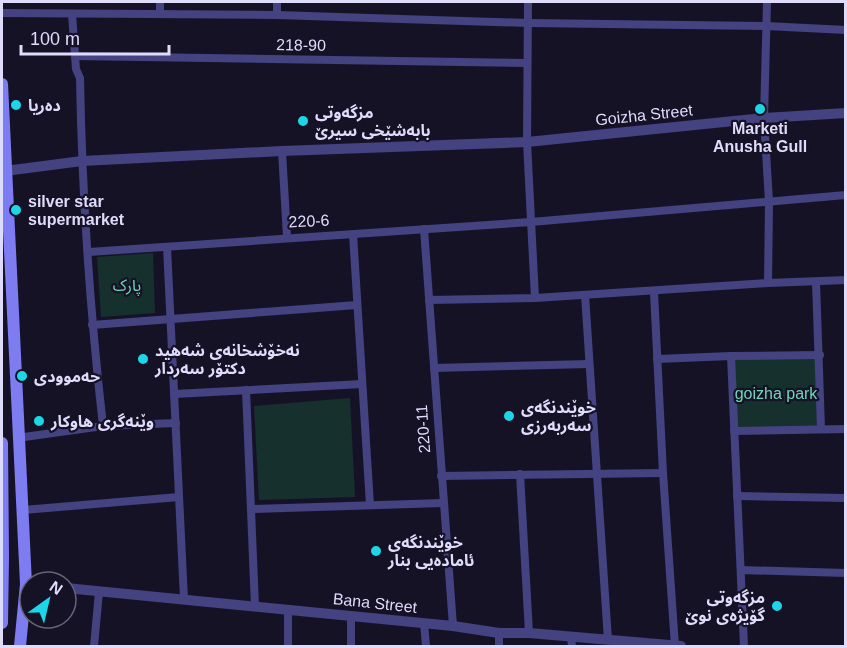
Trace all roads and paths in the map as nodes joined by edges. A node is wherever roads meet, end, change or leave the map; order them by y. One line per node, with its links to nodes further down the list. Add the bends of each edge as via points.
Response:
1 (160, 2): 7 (street)
2 (277, 2): 8 (street)
3 (528, 2): 9 (street)
4 (767, 2): 10 (street)
5 (2, 13): 6 (street)
6 (72, 14): 7 (street); 12 (street)
7 (160, 14): 8 (street)
8 (277, 15): 9 (street)
9 (528, 22): 10 (street); 13 (street)
10 (766, 26): 11 (street); 16 (street)
11 (846, 30)
12 (75, 56): 13 (street, 218-90); 19 (street, via 80,78)
13 (527, 63): 17 (street)
14 (2, 84): 20 (main road)
15 (846, 113): 16 (street, Goizha Street)
16 (764, 118): 17 (street, Goizha Street); 22 (street)
17 (526, 142): 18 (street, Goizha Street); 23 (street)
18 (282, 151): 19 (street, Goizha Street); 26 (street)
19 (82, 161): 20 (street, Goizha Street); 28 (street)
20 (5, 171): 53 (main road)
21 (846, 195): 22 (street, 220-6)
22 (769, 201): 23 (street, 220-6); 31 (street)
23 (531, 222): 24 (street, 220-6); 34 (street)
24 (424, 229): 25 (street, 220-6); 35 (street, 220-11)
25 (353, 234): 26 (street, 220-6); 36 (street)
26 (287, 237): 27 (street, 220-6)
27 (167, 247): 28 (street, 220-6); 37 (street)
28 (89, 252): 38 (street)
29 (846, 280): 30 (street)
30 (816, 282): 31 (street); 39 (street)
31 (768, 283): 32 (street)
32 (654, 292): 33 (street); 41 (street)
33 (585, 295): 34 (street); 42 (street)
34 (535, 298): 35 (street)
35 (429, 300): 43 (street, 220-11)
36 (357, 305): 37 (street); 44 (street)
37 (171, 319): 38 (street); 46 (street)
38 (92, 325): 48 (street)
39 (820, 355): 40 (street); 49 (street)
40 (730, 356): 41 (street); 51 (street)
41 (657, 359): 56 (street)
42 (589, 363): 43 (street); 55 (street)
43 (434, 368): 58 (street, 220-11)
44 (362, 384): 45 (street); 63 (street)
45 (246, 390): 46 (street); 64 (street)
46 (174, 394): 47 (street)
47 (176, 423): 48 (street); 60 (street)
48 (103, 426): 53 (street)
49 (821, 429): 50 (street); 51 (street)
50 (846, 429)
51 (734, 431): 59 (street)
52 (2, 443): 54 (main road)
53 (18, 444): 54 (main road); 65 (main road)
54 (2, 452): 66 (main road)
55 (597, 472): 56 (street); 57 (street); 82 (street)
56 (663, 473): 91 (street)
57 (520, 474): 58 (street); 81 (street)
58 (441, 476): 62 (street, 220-11)
59 (737, 496): 61 (street); 68 (street)
60 (179, 497): 65 (street); 72 (street)
61 (846, 498)
62 (443, 502): 63 (street); 78 (street, 220-11)
63 (370, 505): 64 (street)
64 (251, 509): 73 (street)
65 (23, 510): 67 (main road)
66 (2, 557): 76 (main road)
67 (27, 570)
68 (741, 570): 69 (street); 93 (street)
69 (846, 573)
70 (78, 589): 71 (street, Bana Street)
71 (99, 592): 72 (street, Bana Street); 86 (street)
72 (184, 599): 73 (street, Bana Street)
73 (255, 606): 74 (street, Bana Street)
74 (288, 609): 75 (street, Bana Street); 87 (street)
75 (351, 616): 77 (street, Bana Street); 88 (street)
76 (2, 623)
77 (424, 623): 78 (street, Bana Street); 89 (street)
78 (453, 626): 80 (street, Bana Street)
79 (22, 630): 85 (main road)
80 (499, 633): 81 (street, Bana Street); 90 (street)
81 (529, 633): 83 (street, Bana Street)
82 (608, 640): 83 (street, Bana Street); 84 (street, Bana Street)
83 (572, 642)
84 (653, 645): 91 (street, Bana Street)
85 (20, 646)
86 (94, 646)
87 (288, 646)
88 (351, 646)
89 (426, 646)
90 (499, 646)
91 (675, 646): 92 (street, Bana Street)
92 (681, 646)
93 (744, 646)

